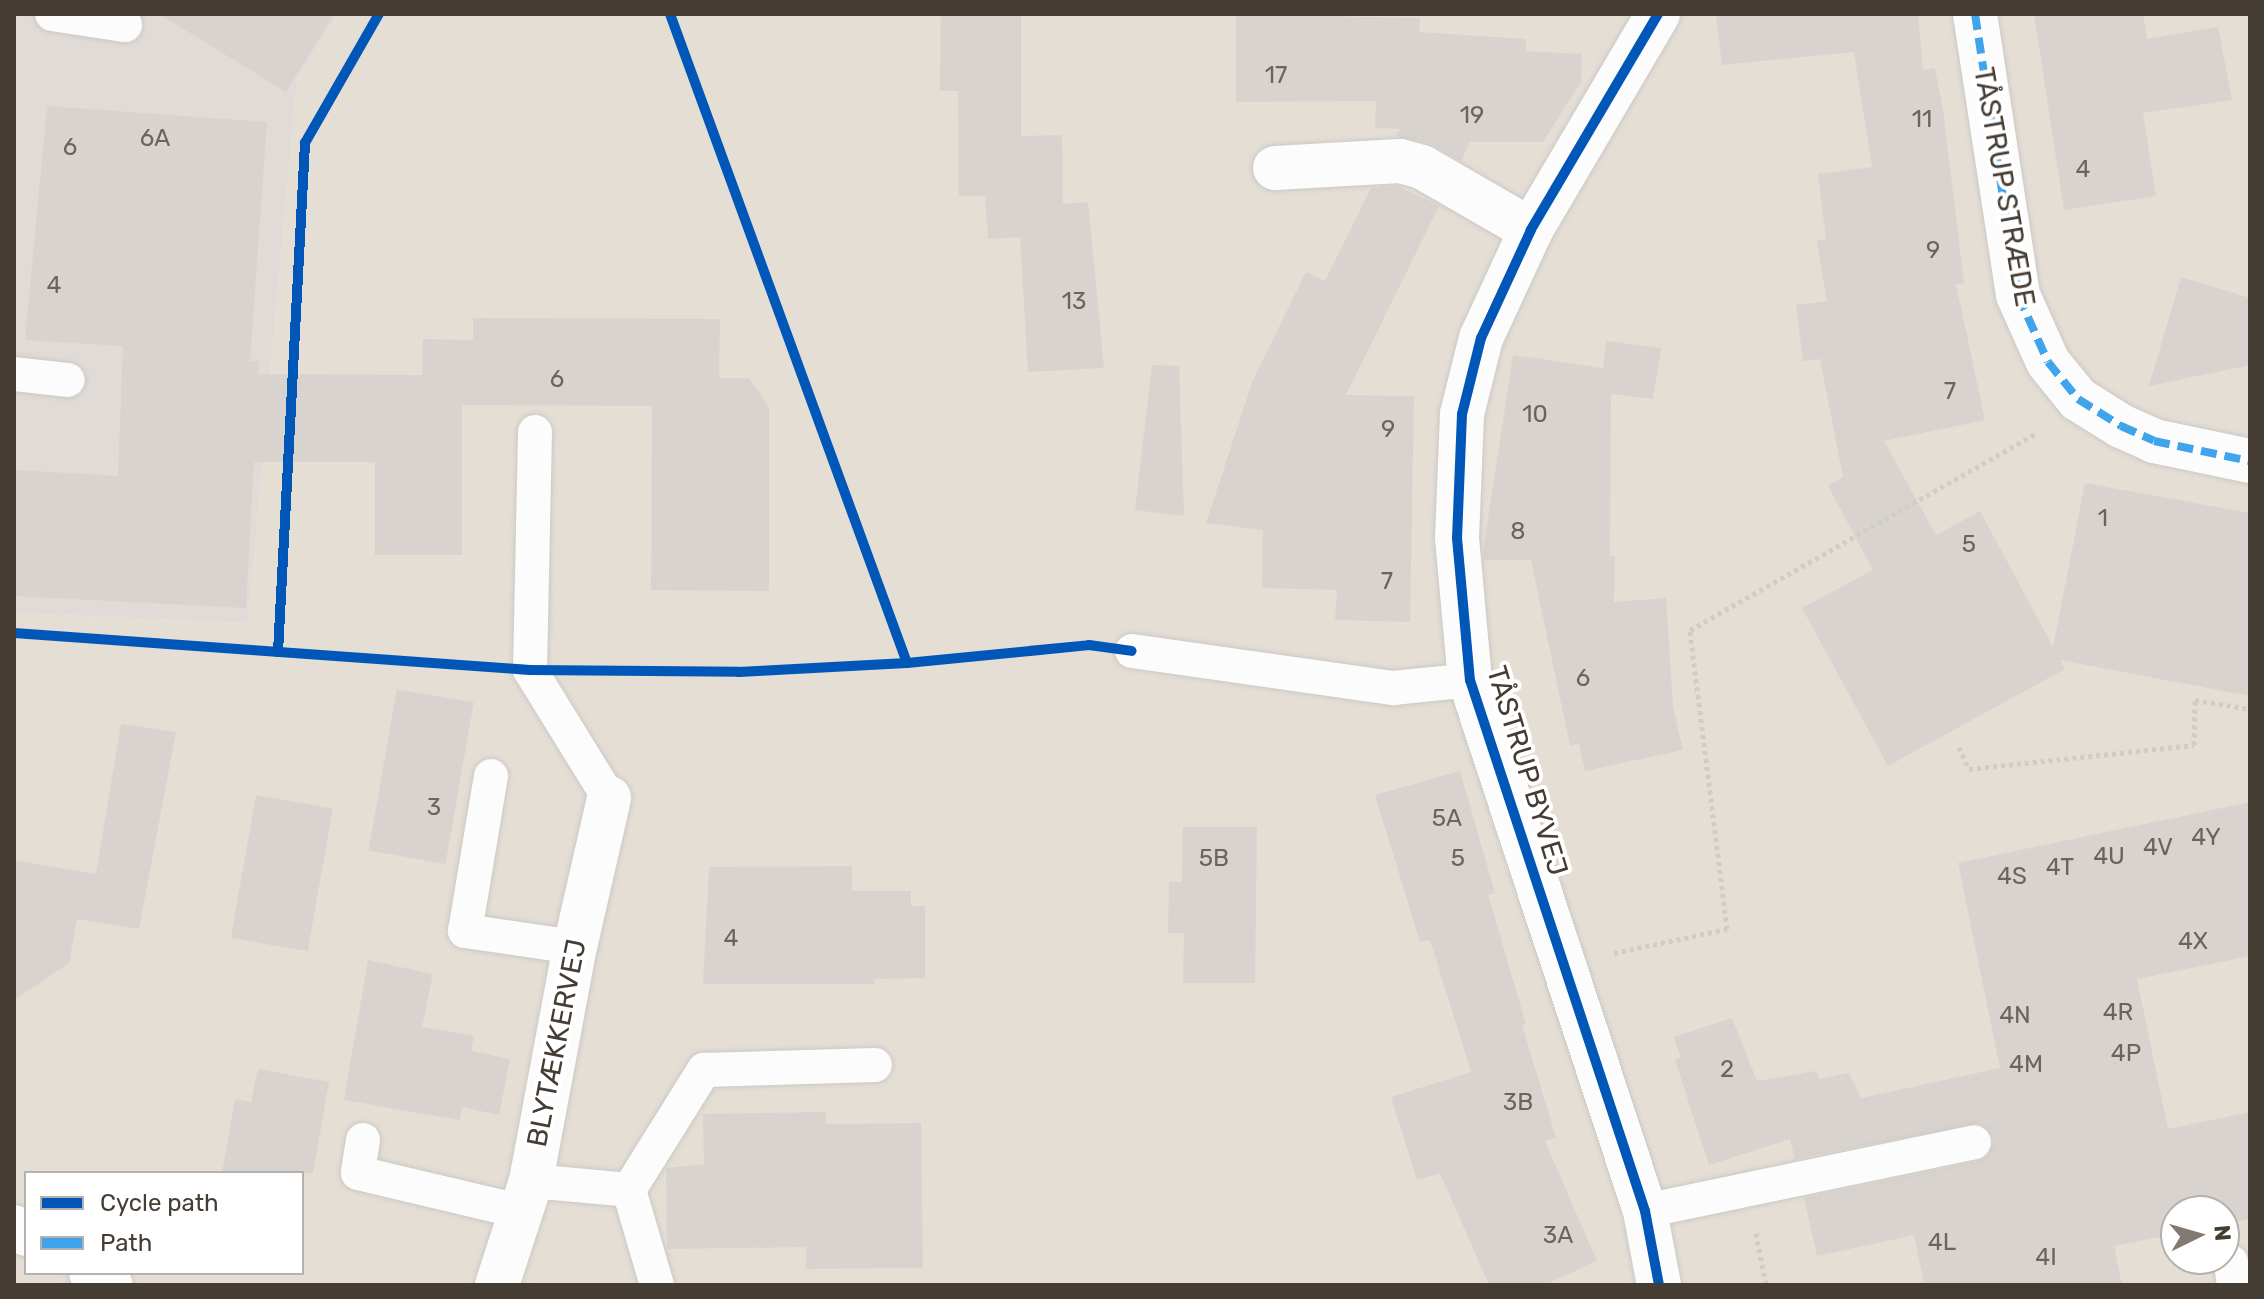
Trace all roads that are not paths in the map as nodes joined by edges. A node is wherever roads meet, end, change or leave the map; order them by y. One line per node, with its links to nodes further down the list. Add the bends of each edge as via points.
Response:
1 (52, 14): 4 (lane)
2 (1658, 14): 6 (street, TÅSTRUP BYVEJ)
3 (1975, 14): 10 (street, TÅSTRUP STRÆDE, via 2018,295 2048,362 2078,399 2154,441)
4 (125, 25)
5 (1275, 168): 6 (street, via 1400,161 1422,167)
6 (1531, 230): 12 (street, TÅSTRUP BYVEJ, via 1481,338 1462,414 1457,538)
7 (14, 374): 8 (lane)
8 (68, 380)
9 (535, 432): 14 (lane, via 530,670)
10 (2250, 461)
11 (1132, 651): 12 (lane, via 1393,688)
12 (1470, 680): 21 (street, TÅSTRUP BYVEJ)
13 (491, 776): 15 (lane, via 465,931)
14 (609, 798): 15 (street, BLYTÆKKERVEJ)
15 (575, 947): 20 (street, BLYTÆKKERVEJ)
16 (875, 1065): 19 (lane, via 704,1070)
17 (363, 1140): 20 (lane, via 358,1173)
18 (1974, 1142): 21 (lane)
19 (629, 1190): 20 (lane); 23 (lane)
20 (527, 1196): 22 (street, BLYTÆKKERVEJ)
21 (1645, 1211): 24 (street, TÅSTRUP BYVEJ)
22 (497, 1285)
23 (657, 1285)
24 (1659, 1285)

